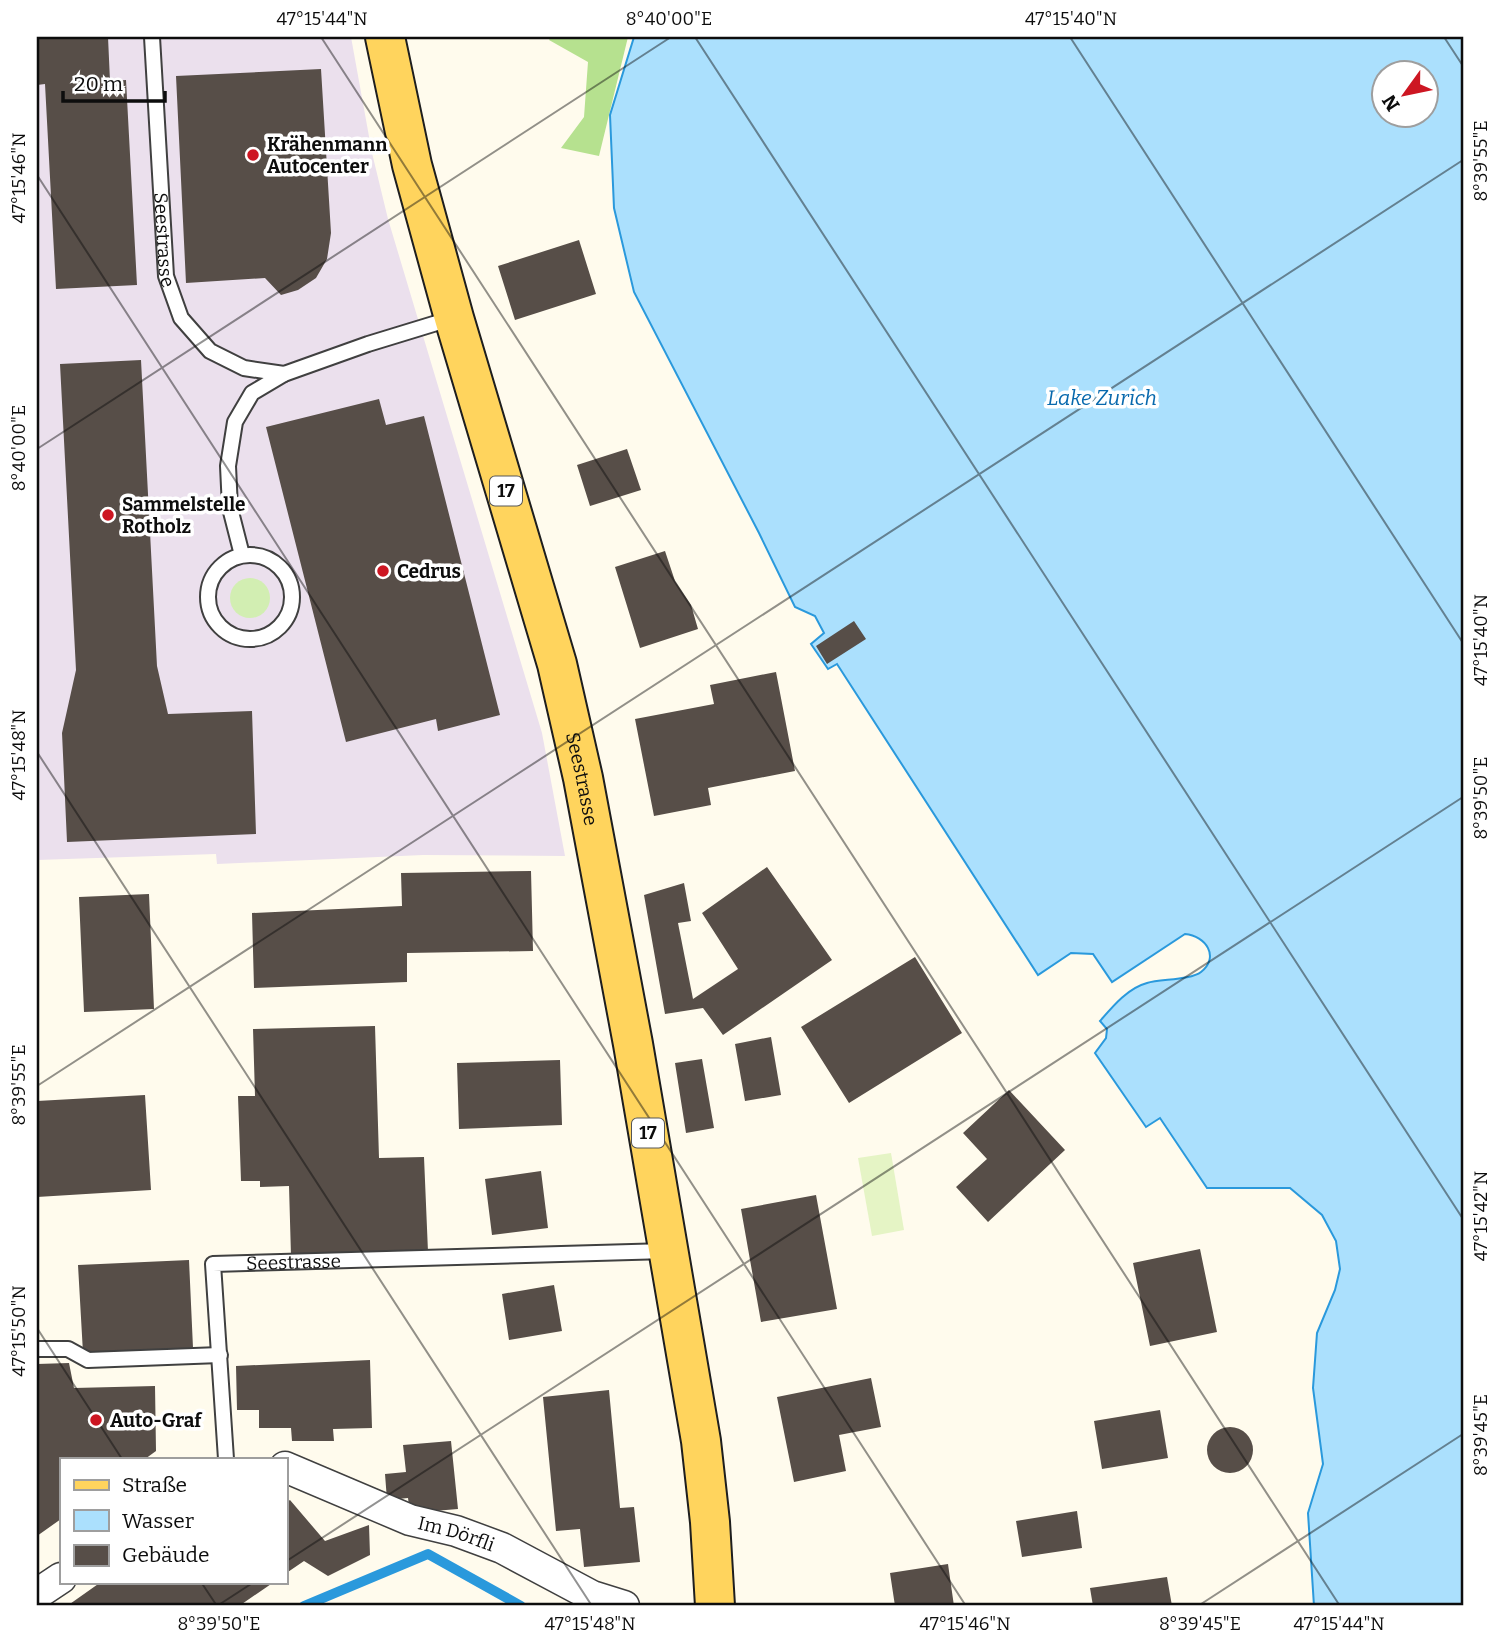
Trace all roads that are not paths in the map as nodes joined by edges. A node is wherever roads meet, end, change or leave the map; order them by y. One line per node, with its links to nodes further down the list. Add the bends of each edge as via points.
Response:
1 (152, 37): 4 (lane, Seestrasse, via 166,276 181,318 210,351 244,368)
2 (385, 37): 3 (main road, Seestrasse / 17, via 412,165)
3 (454, 318): 4 (lane, Seestrasse); 6 (main road, Seestrasse / 17, via 557,664 598,854)
4 (284, 374): 5 (lane, Seestrasse, via 252,393 235,422 228,466 230,508)
5 (242, 555): 5 (lane, via 230,559 212,576 208,608 220,629 245,640 259,639 282,625 289,614 291,588 287,576 268,559)
6 (668, 1251): 8 (lane, Seestrasse, via 213,1264); 14 (main road, Seestrasse / 17, via 701,1441)
7 (37, 1349): 8 (lane, via 68,1349 88,1360)
8 (220, 1355): 9 (lane)
9 (226, 1458)
10 (287, 1468): 13 (street, Im Dörfli, via 410,1520 502,1548 592,1596)
11 (60, 1579): 12 (street)
12 (37, 1594)
13 (624, 1606)
14 (715, 1606)

